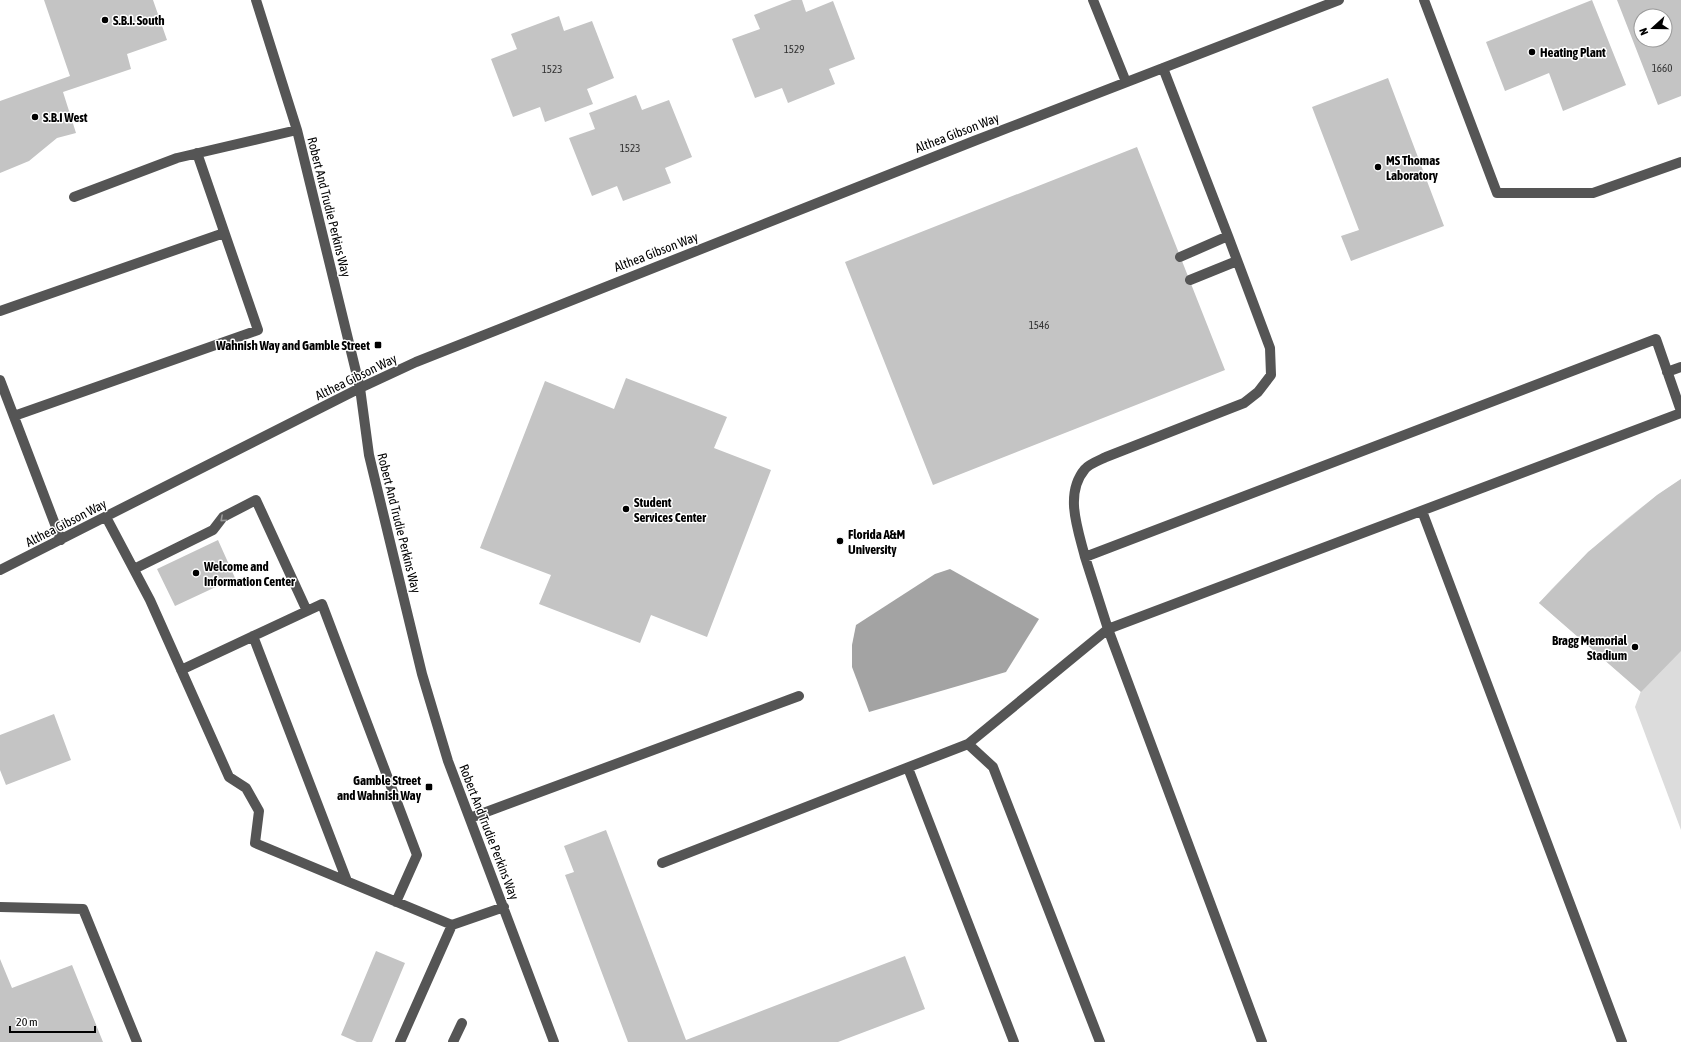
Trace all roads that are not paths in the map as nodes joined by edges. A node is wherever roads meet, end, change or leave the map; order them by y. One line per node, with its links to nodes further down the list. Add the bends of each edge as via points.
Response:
1 (256, 0): 7 (street, Robert And Trudie Perkins Way)
2 (1093, 0): 6 (street)
3 (1339, 0): 5 (street, Althea Gibson Way)
4 (1424, 0): 9 (street, via 1497,194 1593,193)
5 (1163, 68): 6 (street, Althea Gibson Way); 12 (street)
6 (1126, 82): 20 (street, Althea Gibson Way, via 546,309 416,362)
7 (297, 130): 8 (street); 20 (street, Robert And Trudie Perkins Way)
8 (196, 153): 10 (street); 11 (street)
9 (1681, 162)
10 (74, 197)
11 (224, 233): 16 (street); 22 (street, via 258,330)
12 (1228, 236): 13 (street); 14 (street)
13 (1180, 257)
14 (1237, 261): 15 (street); 26 (street, via 1270,348 1271,375 1258,392 1244,403 1106,457 1085,468 1074,489 1074,513)
15 (1190, 280)
16 (0, 311)
17 (1681, 367): 18 (street)
18 (1667, 372): 21 (street); 26 (street, via 1656,339)
19 (0, 380): 22 (street)
20 (360, 388): 24 (street, Althea Gibson Way); 36 (street, Robert And Trudie Perkins Way, via 368,455 422,674 448,761)
21 (1681, 412): 23 (street)
22 (14, 416): 25 (street)
23 (1422, 511): 30 (street); 51 (street)
24 (106, 517): 25 (street, Althea Gibson Way); 27 (street)
25 (61, 540): 28 (street, Althea Gibson Way)
26 (1085, 557): 30 (street)
27 (134, 569): 29 (street, one-way to 27, via 256,500 223,517 213,530); 32 (street)
28 (0, 570)
29 (307, 611): 31 (street); 39 (street, via 322,604 417,855)
30 (1108, 629): 34 (street); 50 (street)
31 (253, 636): 32 (street); 38 (street)
32 (181, 670): 38 (street, via 229,777 246,788 259,811 255,843)
33 (798, 696): 36 (street)
34 (968, 744): 35 (street); 49 (street, via 993,767)
35 (908, 768): 37 (street); 48 (street)
36 (470, 818): 41 (street, Robert And Trudie Perkins Way)
37 (662, 863)
38 (347, 881): 39 (street)
39 (396, 902): 42 (street)
40 (0, 907): 44 (street, via 83,909)
41 (504, 907): 42 (street); 47 (street, Robert And Trudie Perkins Way)
42 (452, 925): 45 (street)
43 (462, 1023): 46 (street)
44 (137, 1042)
45 (400, 1042)
46 (453, 1042)
47 (554, 1042)
48 (1014, 1042)
49 (1100, 1042)
50 (1262, 1042)
51 (1622, 1042)

